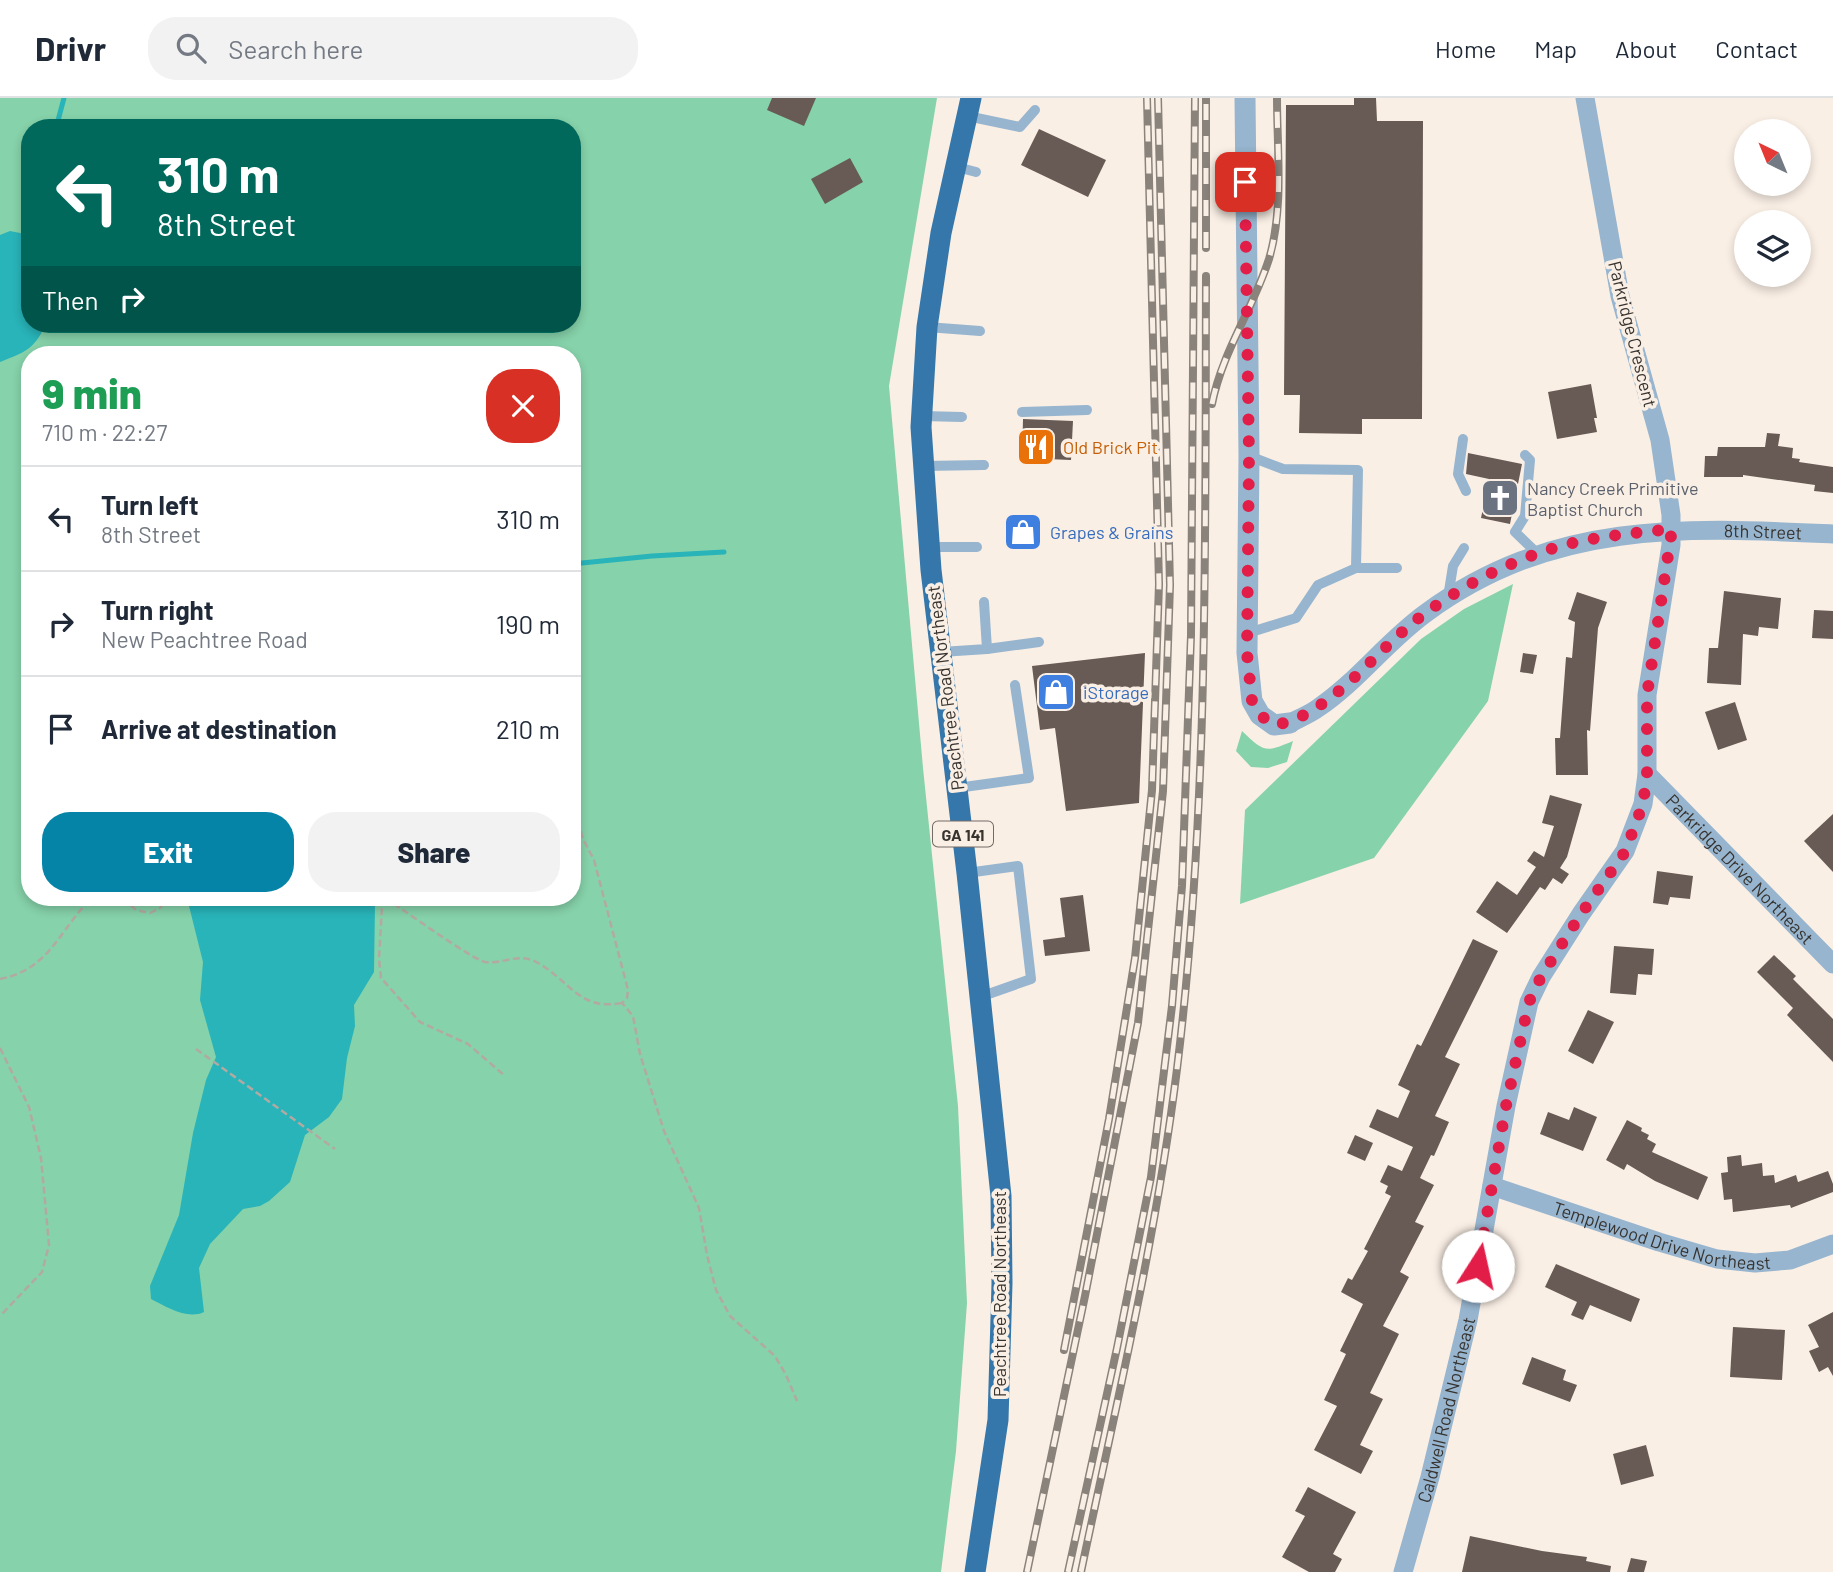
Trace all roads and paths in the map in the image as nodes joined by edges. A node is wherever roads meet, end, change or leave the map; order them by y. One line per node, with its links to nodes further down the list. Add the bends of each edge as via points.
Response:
1 (1245, 98): 13 (street)
2 (1584, 98): 17 (street, Parkridge Crescent, via 1620,296 1660,440)
3 (968, 107): 4 (lane, via 1020,127); 5 (highway, Peachtree Road Northeast / GA 141, via 966,169 941,233)
4 (1035, 110)
5 (927, 327): 6 (lane); 9 (highway, Peachtree Road Northeast / GA 141)
6 (980, 331)
7 (1087, 410): 8 (lane)
8 (1022, 412)
9 (922, 416): 10 (lane); 15 (highway, Peachtree Road Northeast / GA 141)
10 (962, 417)
11 (1463, 439): 16 (lane, via 1458,474)
12 (1525, 455): 22 (lane, via 1530,460 1525,516 1516,533)
13 (1249, 456): 23 (lane, via 1283,469 1357,470); 27 (street)
14 (984, 465): 15 (lane)
15 (924, 466): 19 (highway, Peachtree Road Northeast / GA 141)
16 (1466, 491)
17 (1672, 529): 18 (street, 8th Street); 22 (street, 8th Street); 33 (street, Caldwell Road Northeast, via 1647,695)
18 (1833, 534)
19 (929, 547): 20 (lane); 30 (highway, Peachtree Road Northeast / GA 141)
20 (977, 547)
21 (1464, 548): 25 (lane, via 1453,566)
22 (1538, 554): 25 (street, 8th Street)
23 (1356, 568): 24 (lane); 27 (lane, via 1318,585 1296,618)
24 (1397, 568)
25 (1448, 598): 32 (street, 8th Street, via 1395,637 1318,708)
26 (985, 602): 29 (lane)
27 (1247, 633): 32 (street, via 1252,701 1260,715 1274,725)
28 (1039, 642): 29 (lane)
29 (987, 649): 30 (lane)
30 (941, 652): 34 (highway, Peachtree Road Northeast / GA 141)
31 (1015, 685): 34 (lane, via 1029,778)
32 (1290, 723)
33 (1647, 774): 42 (street, Parkridge Drive Northeast); 50 (street, Caldwell Road Northeast, via 1643,804 1625,852 1581,914 1529,1002)
34 (957, 788): 36 (highway, Peachtree Road Northeast / GA 141)
35 (581, 832): 45 (path, via 594,860 628,990)
36 (967, 873): 44 (highway, Peachtree Road Northeast / GA 141); 44 (lane, via 1018,866 1031,979)
37 (84, 906): 43 (path, via 46,957 30,969)
38 (131, 906): 39 (path, via 150,913)
39 (162, 906)
40 (382, 906): 48 (path, via 381,978 420,1022 468,1044)
41 (396, 906): 45 (path, via 484,962 527,958 577,996 593,1003)
42 (1833, 964)
43 (0, 979)
44 (980, 997): 54 (highway, Peachtree Road Northeast / GA 141, via 1001,1196 1002,1283 998,1420)
45 (622, 1003): 53 (path, via 633,1016 664,1131 699,1208 716,1290 730,1316 775,1356)
46 (0, 1048): 52 (path, via 29,1107 41,1158 49,1245 42,1272)
47 (196, 1049): 49 (path)
48 (505, 1076)
49 (335, 1149)
50 (1492, 1186): 51 (street, Templewood Drive Northeast, via 1717,1259 1790,1260); 55 (street, Caldwell Road Northeast, via 1468,1320)
51 (1833, 1244)
52 (0, 1316)
53 (797, 1401)
54 (975, 1572)
55 (1402, 1572)

